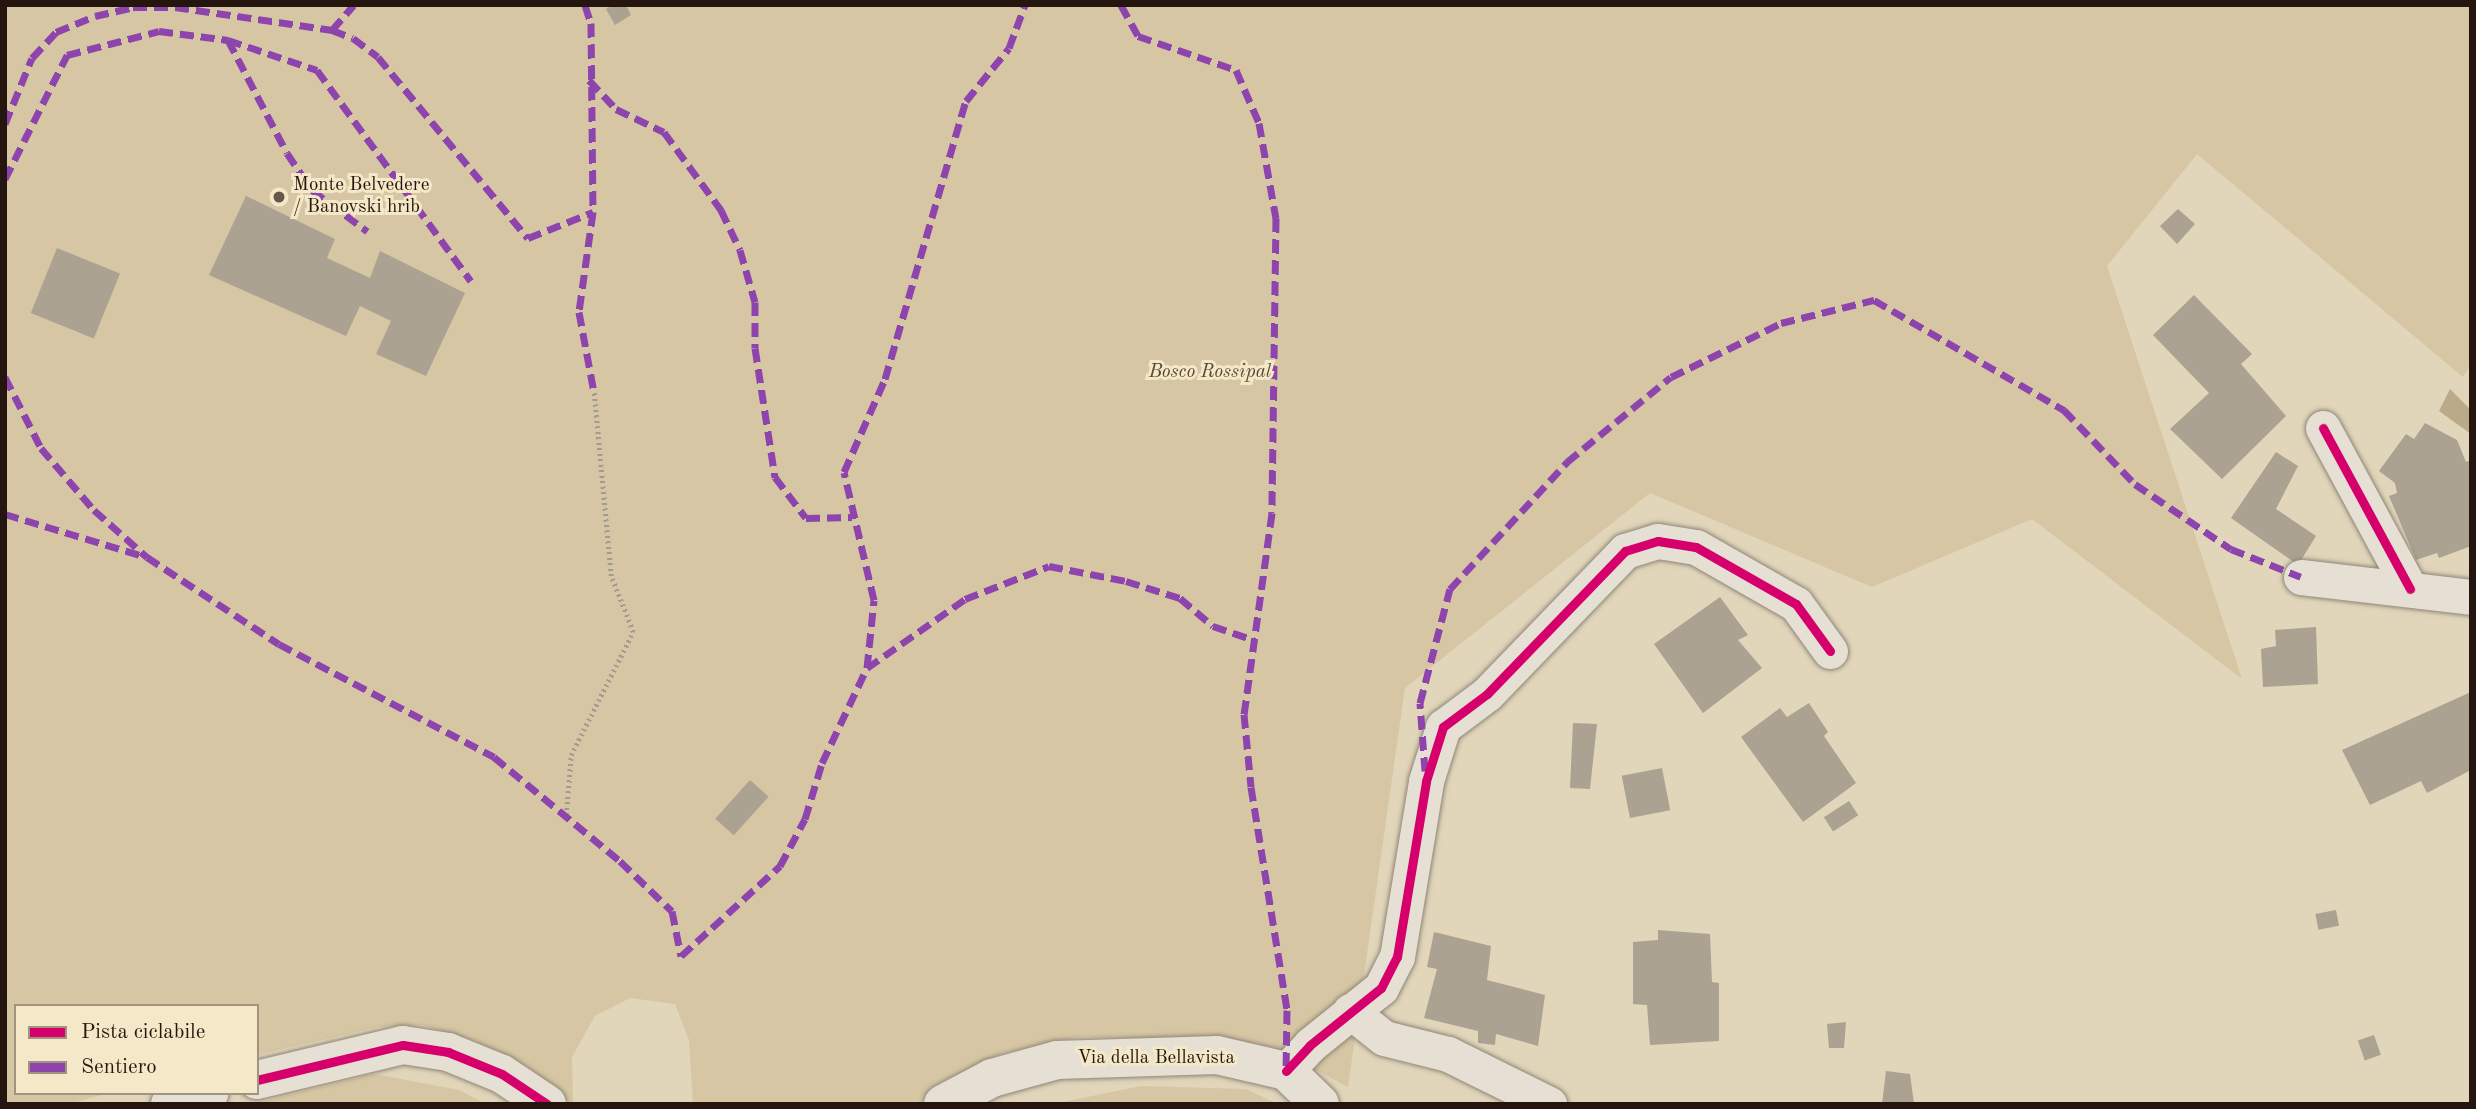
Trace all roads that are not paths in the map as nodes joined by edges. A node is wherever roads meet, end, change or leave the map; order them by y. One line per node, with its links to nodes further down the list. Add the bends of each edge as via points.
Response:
1 (2323, 428): 3 (street)
2 (2301, 577): 3 (street)
3 (2410, 589): 4 (street)
4 (2471, 597)
5 (1830, 651): 6 (street, via 1796,604 1696,547 1658,541 1625,551 1487,694 1443,727 1426,781 1397,957 1381,988)
6 (1350, 1012): 7 (street); 14 (street, via 1384,1038 1448,1054)
7 (1286, 1071): 12 (street, Via della Bellavista, via 1217,1055 1058,1060 992,1078); 13 (street)
8 (259, 1080): 11 (street, via 403,1045 448,1052 502,1074)
9 (202, 1095): 10 (street)
10 (170, 1104)
11 (547, 1104)
12 (943, 1104)
13 (1320, 1104)
14 (1549, 1104)

